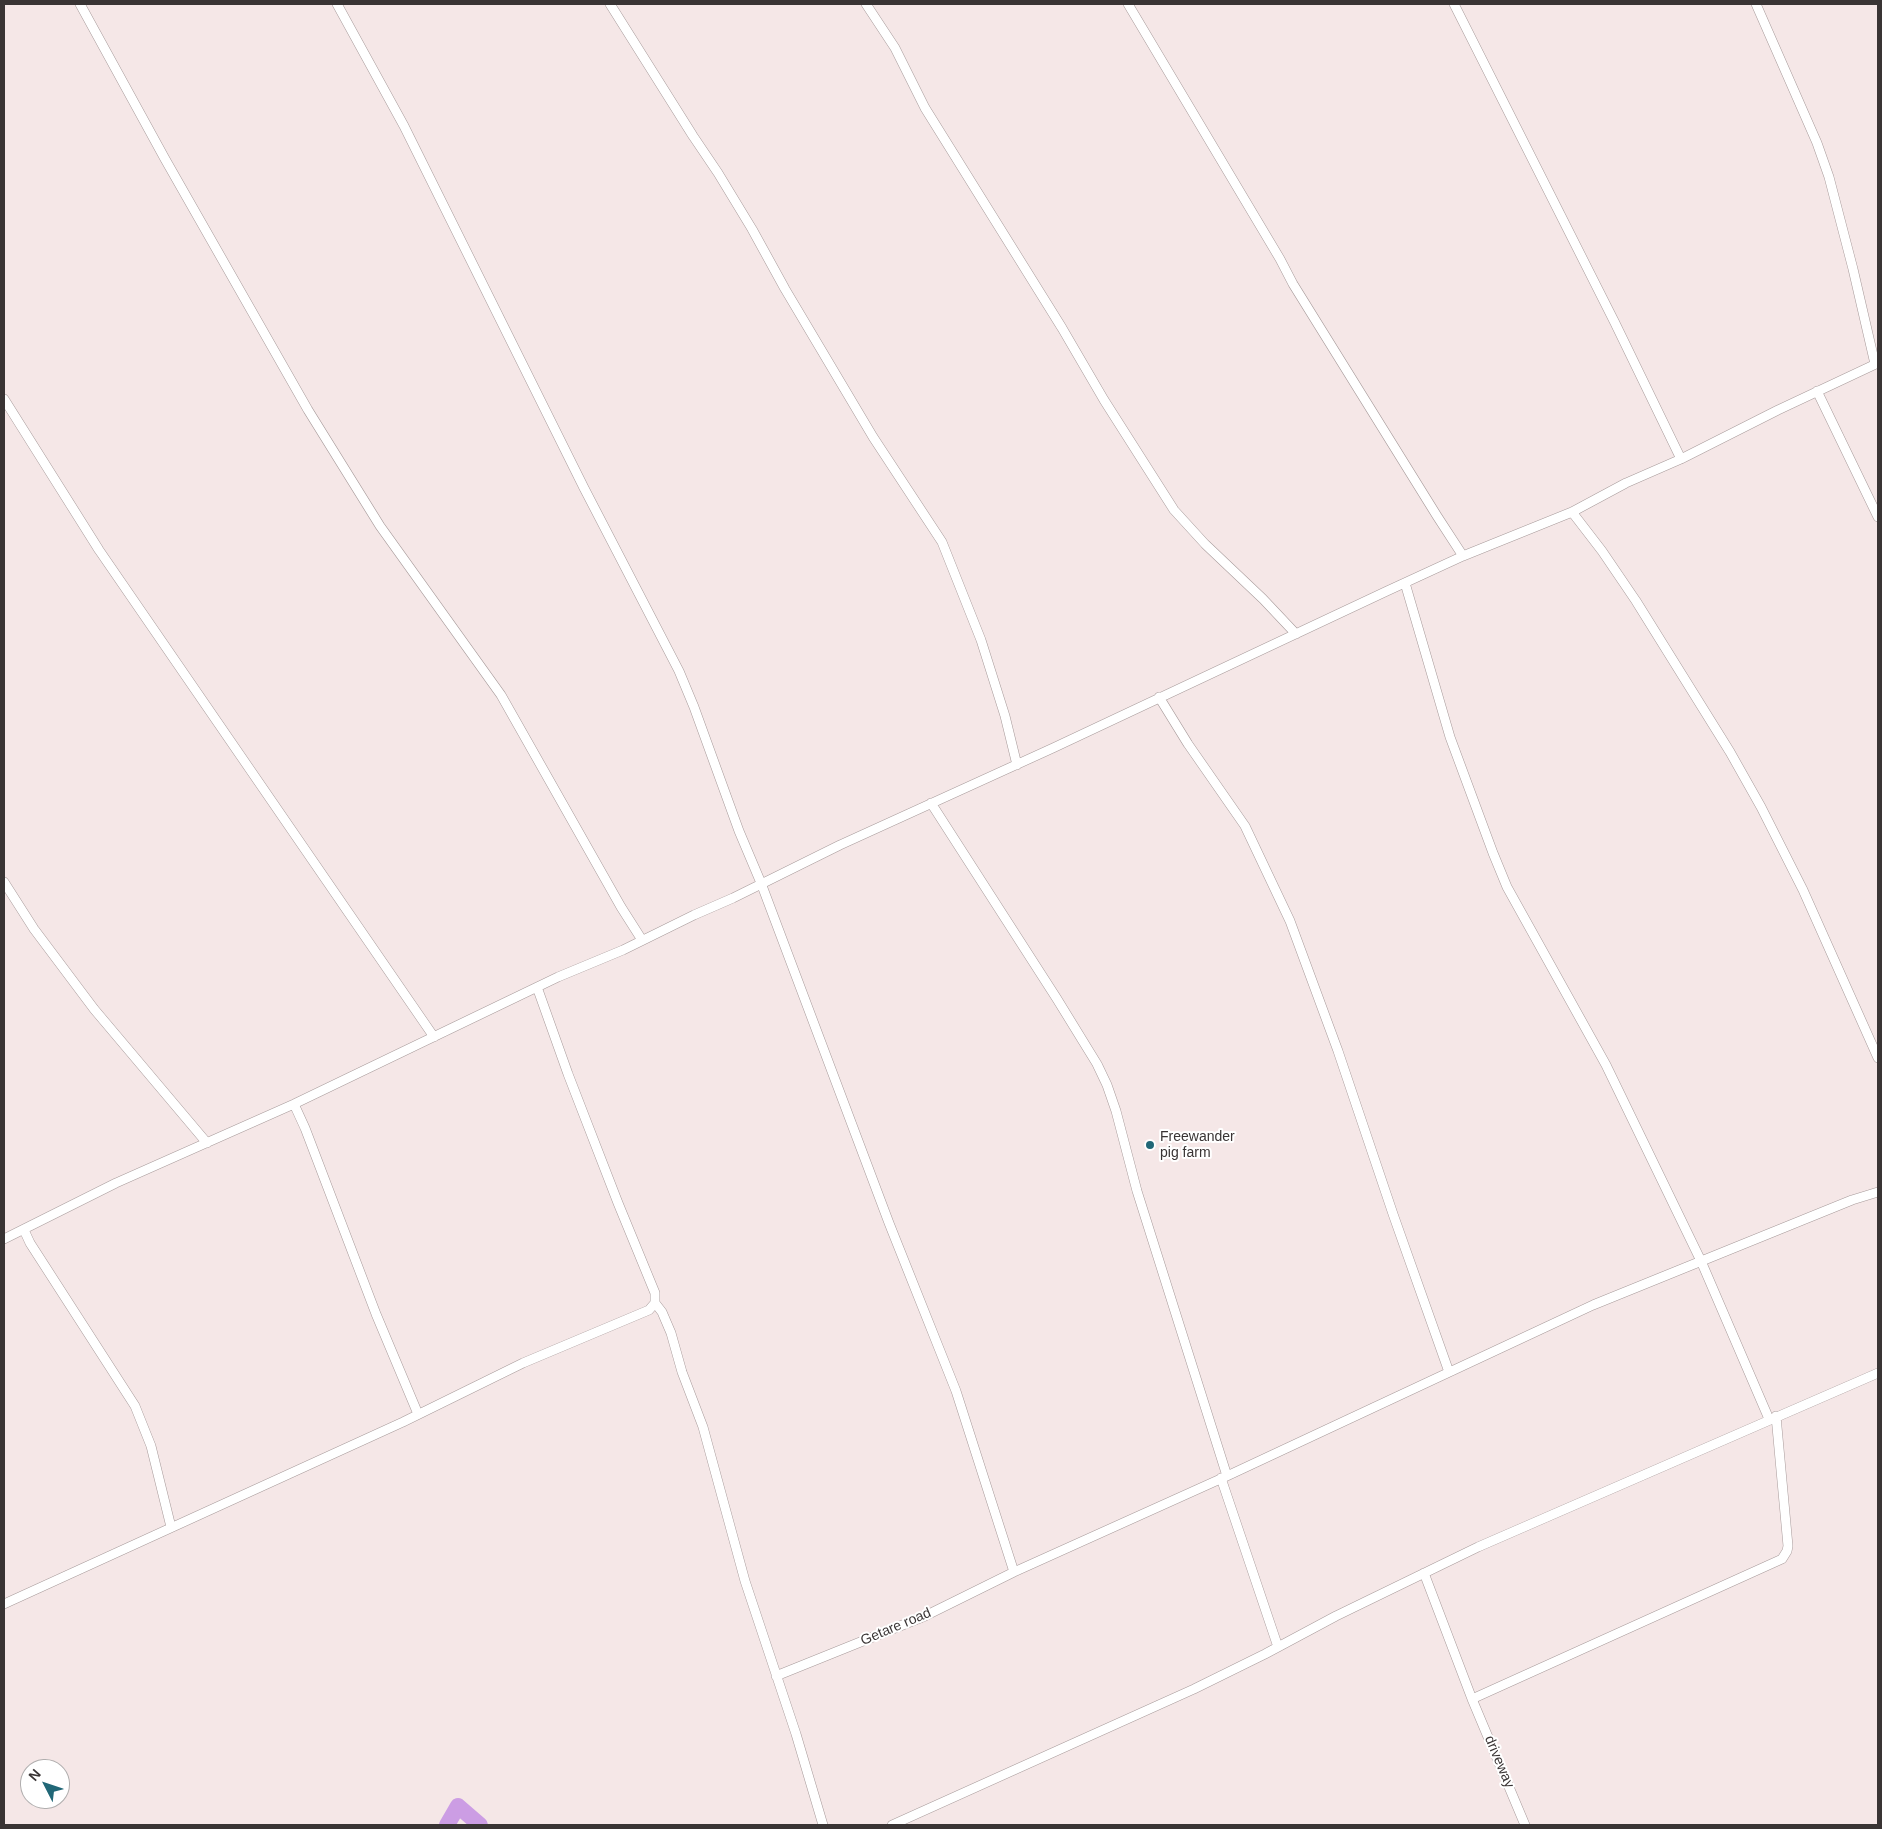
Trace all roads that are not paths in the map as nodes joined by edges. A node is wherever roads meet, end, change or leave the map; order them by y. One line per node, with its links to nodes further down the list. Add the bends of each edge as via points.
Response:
1 (80, 4): 22 (street, via 308,410 393,544 501,695)
2 (337, 4): 21 (street, via 404,126 679,671)
3 (610, 4): 18 (street, via 736,203 873,437 942,542 981,640 1005,716)
4 (866, 4): 16 (street, via 898,54 925,108 1174,510)
5 (1128, 4): 14 (street, via 1293,284)
6 (1454, 4): 11 (street)
7 (1756, 4): 8 (street, via 1829,177)
8 (1876, 364): 9 (street)
9 (1817, 391): 11 (street); 13 (street)
10 (4, 399): 24 (street, via 153,630)
11 (1681, 459): 12 (street)
12 (1572, 512): 14 (street); 25 (street, via 1636,601 1734,760 1803,890)
13 (1878, 516)
14 (1463, 556): 15 (street)
15 (1405, 583): 16 (street); 31 (street, via 1450,737 1492,853 1507,887 1606,1065)
16 (1296, 634): 17 (street)
17 (1159, 697): 18 (street); 33 (street, via 1245,826 1290,921)
18 (1016, 765): 19 (street)
19 (931, 803): 21 (street); 37 (street, via 1097,1064 1107,1085)
20 (4, 882): 27 (street, via 34,930 94,1009)
21 (761, 883): 22 (street); 39 (street, via 956,1391)
22 (642, 940): 23 (street)
23 (537, 987): 24 (street); 32 (street, via 652,1286)
24 (434, 1037): 26 (street)
25 (1878, 1058)
26 (294, 1104): 27 (street); 35 (street)
27 (206, 1142): 29 (street)
28 (1878, 1192): 31 (street, Getare road)
29 (24, 1230): 30 (street); 38 (street, via 135,1406 151,1446)
30 (4, 1238)
31 (1701, 1261): 33 (street, Getare road, via 1593,1305); 36 (street)
32 (655, 1303): 35 (street, via 641,1314 522,1363); 43 (street, via 662,1312 703,1427 745,1581)
33 (1449, 1372): 37 (street, Getare road)
34 (1878, 1373): 36 (street)
35 (418, 1414): 38 (street)
36 (1773, 1418): 40 (street); 44 (street, via 1788,1546 1782,1559)
37 (1224, 1477): 39 (street, Getare road); 42 (street)
38 (171, 1528): 41 (street)
39 (1014, 1572): 43 (street, Getare road, via 925,1616)
40 (1424, 1573): 42 (street); 44 (street, driveway)
41 (4, 1604)
42 (1278, 1648): 46 (street)
43 (776, 1676): 45 (street)
44 (1472, 1699): 47 (street, driveway)
45 (823, 1825)
46 (892, 1825)
47 (1525, 1825)

